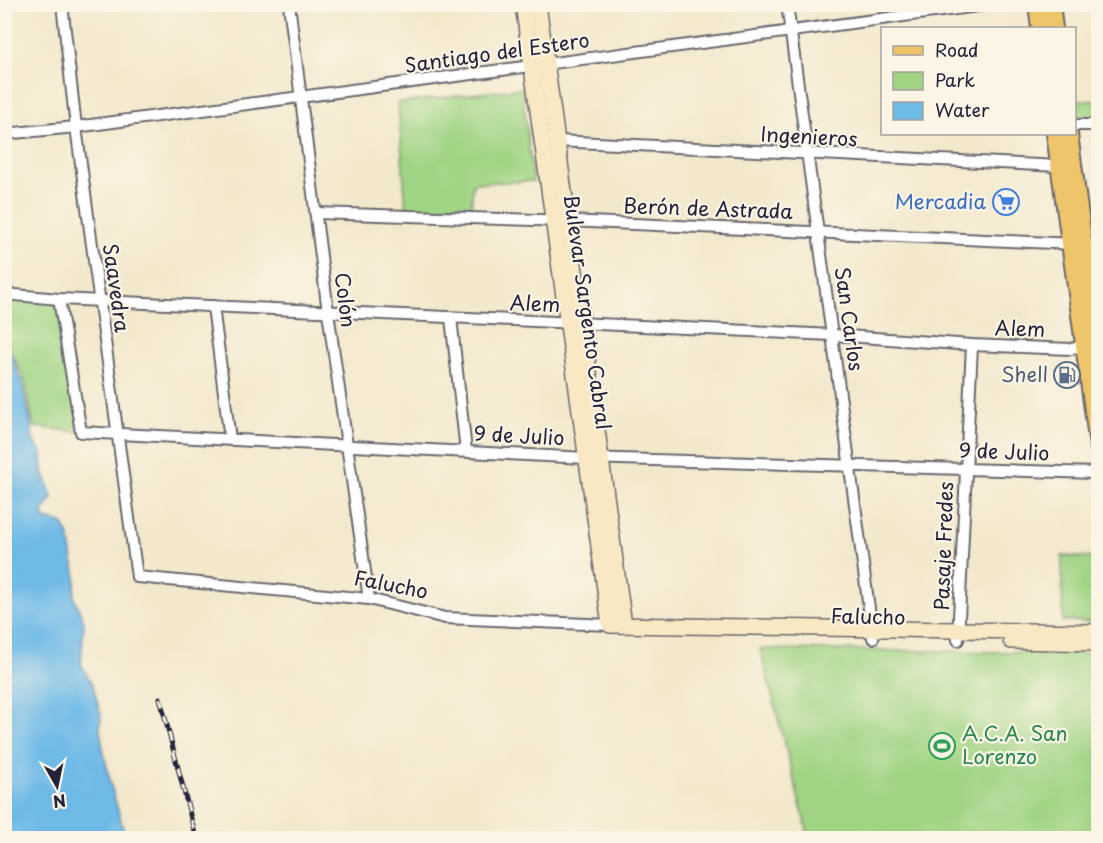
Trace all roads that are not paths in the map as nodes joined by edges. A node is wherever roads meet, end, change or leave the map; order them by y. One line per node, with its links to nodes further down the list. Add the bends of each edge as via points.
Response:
1 (62, 4): 16 (street, Saavedra)
2 (289, 4): 13 (street, Colón)
3 (523, 4): 12 (main road, Bulevar Sargento Cabral)
4 (538, 4): 12 (main road, Bulevar Sargento Cabral)
5 (787, 4): 11 (street, San Carlos)
6 (993, 4): 11 (street, Santiago del Estero)
7 (1037, 4): 9 (main road)
8 (1051, 4): 10 (main road)
9 (1040, 27)
10 (1054, 27)
11 (791, 32): 12 (street, Santiago del Estero); 21 (street, San Carlos)
12 (539, 66): 13 (street, Santiago del Estero); 20 (main road, Bulevar Sargento Cabral); 24 (main road, Bulevar Sargento Cabral)
13 (302, 97): 16 (street, Santiago del Estero); 23 (street, Colón)
14 (1076, 125): 15 (street)
15 (1098, 125)
16 (76, 128): 17 (street, Santiago del Estero); 29 (street, Saavedra)
17 (4, 134)
18 (1055, 135): 22 (main road)
19 (1069, 135): 26 (main road)
20 (557, 141): 21 (street, Ingenieros); 24 (main road, Bulevar Sargento Cabral)
21 (808, 155): 22 (street, Ingenieros); 25 (street, San Carlos)
22 (1059, 166): 26 (main road)
23 (316, 213): 24 (street, Berón de Astrada); 31 (street, Colón)
24 (561, 221): 25 (street, Berón de Astrada); 33 (main road, Bulevar Sargento Cabral)
25 (819, 231): 26 (street, Berón de Astrada); 34 (street, San Carlos)
26 (1084, 244): 35 (main road)
27 (4, 294): 28 (street, Alem)
28 (58, 299): 29 (street, Alem); 37 (street, 9 de Julio, via 81,432)
29 (99, 300): 30 (street, Alem); 37 (street, Saavedra)
30 (213, 306): 31 (street, Alem); 38 (street)
31 (328, 312): 32 (street, Alem); 39 (street, Colón)
32 (451, 318): 33 (street, Alem); 41 (street)
33 (575, 324): 34 (street, Alem); 42 (main road, Bulevar Sargento Cabral)
34 (833, 335): 36 (street, Alem); 43 (street, San Carlos)
35 (1095, 344): 36 (street, Alem, via 1071,349); 40 (main road)
36 (972, 345): 44 (street, Pasaje Fredes)
37 (118, 434): 38 (street, 9 de Julio); 46 (street, Saavedra)
38 (230, 440): 39 (street, 9 de Julio)
39 (347, 445): 41 (street, 9 de Julio); 47 (street, Colón)
40 (1098, 447)
41 (466, 452): 42 (street, 9 de Julio)
42 (593, 458): 43 (street, 9 de Julio); 48 (main road, Bulevar Sargento Cabral)
43 (850, 464): 44 (street, 9 de Julio); 50 (street, San Carlos)
44 (965, 470): 45 (street, 9 de Julio); 51 (street, Pasaje Fredes)
45 (1098, 473)
46 (137, 577): 47 (street, Falucho)
47 (369, 599): 48 (street, Falucho, via 445,618)
48 (624, 625): 50 (main road, Falucho)
49 (1098, 632): 51 (main road, Falucho)
50 (872, 633): 51 (main road, Falucho)
51 (959, 635): 52 (main road, Falucho)
52 (1098, 643)

